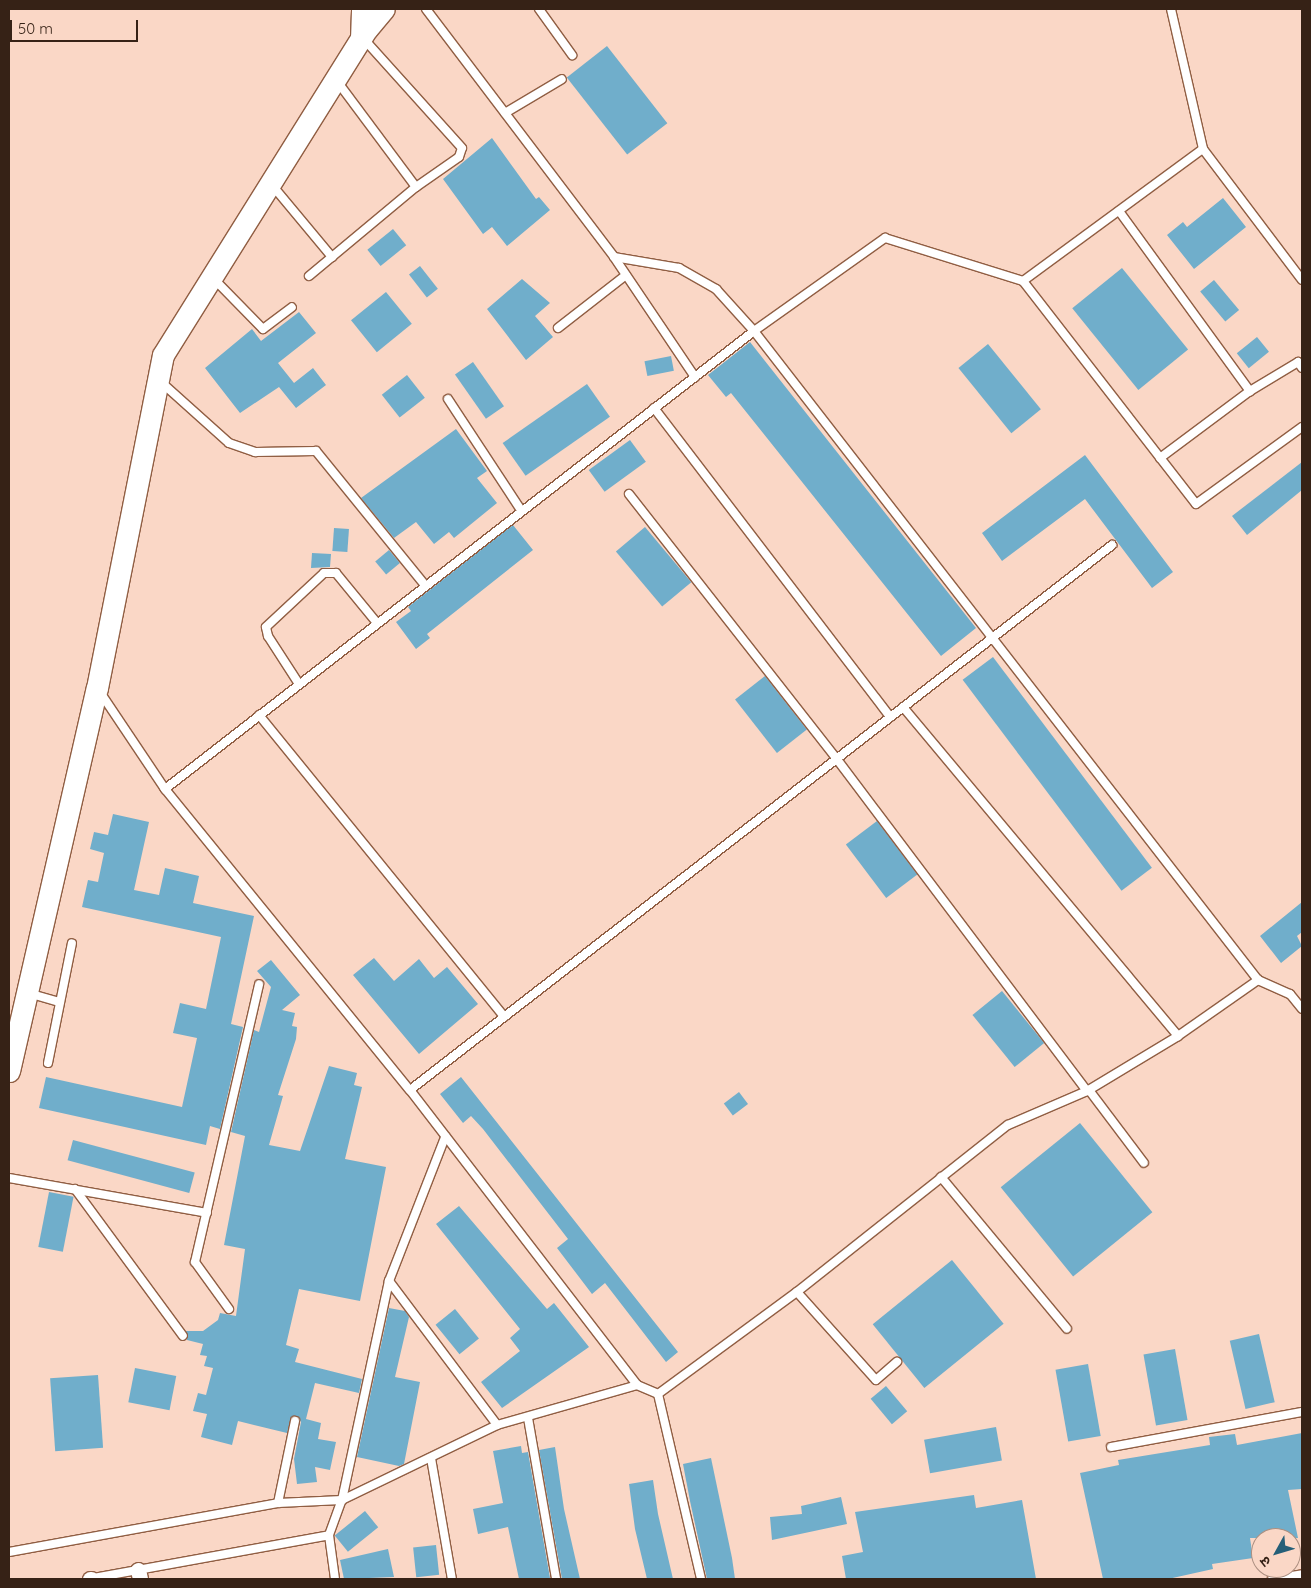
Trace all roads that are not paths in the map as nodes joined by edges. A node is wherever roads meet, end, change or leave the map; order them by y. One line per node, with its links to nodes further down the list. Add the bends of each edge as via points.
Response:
1 (362, 9): 6 (street)
2 (384, 9): 6 (street)
3 (426, 9): 10 (lane)
4 (539, 9): 7 (lane)
5 (1171, 9): 11 (lane)
6 (361, 38): 8 (street); 13 (lane, via 462,148 459,157)
7 (572, 55)
8 (336, 79): 12 (street); 13 (lane)
9 (562, 79): 10 (lane)
10 (505, 113): 16 (lane)
11 (1203, 148): 14 (lane); 20 (lane)
12 (271, 183): 15 (lane); 19 (street)
13 (416, 187): 15 (lane)
14 (1119, 211): 21 (lane); 28 (lane)
15 (332, 257): 17 (lane)
16 (614, 257): 18 (lane); 24 (lane, via 679,268 716,289)
17 (309, 276)
18 (626, 276): 23 (lane); 26 (lane)
19 (212, 277): 22 (lane, via 263,329); 27 (street, via 164,355)
20 (1302, 280)
21 (1024, 281): 24 (lane, via 884,238); 32 (lane)
22 (292, 307)
23 (558, 328)
24 (754, 331): 26 (lane); 38 (lane)
25 (1302, 368): 28 (lane, via 1298,362)
26 (695, 377): 30 (lane)
27 (158, 379): 36 (lane, via 229,443 255,452 316,451); 40 (street)
28 (1250, 391): 32 (lane)
29 (448, 399): 34 (lane)
30 (654, 408): 34 (lane); 43 (lane)
31 (1302, 427): 32 (lane, via 1196,504)
32 (1160, 458)
33 (629, 494): 44 (lane)
34 (521, 510): 36 (lane)
35 (1112, 544): 38 (lane)
36 (426, 585): 37 (lane)
37 (377, 623): 39 (lane); 39 (lane, via 336,573 324,573 266,627 268,636)
38 (991, 637): 41 (lane); 47 (lane)
39 (299, 684): 42 (lane)
40 (97, 688): 45 (lane); 49 (street)
41 (903, 707): 43 (lane); 53 (lane)
42 (259, 715): 45 (lane); 52 (lane)
43 (890, 717): 44 (lane)
44 (836, 758): 52 (lane); 57 (lane)
45 (165, 789): 56 (lane)
46 (72, 943): 50 (lane)
47 (1258, 980): 51 (lane, via 1290,994); 53 (lane)
48 (259, 984): 63 (lane)
49 (27, 992): 50 (lane); 55 (street)
50 (60, 1002): 54 (lane)
51 (1302, 1009)
52 (504, 1017): 56 (lane)
53 (1178, 1036): 57 (lane)
54 (48, 1063)
55 (9, 1071)
56 (410, 1090): 58 (lane)
57 (1088, 1090): 59 (lane); 60 (lane, via 1008,1125)
58 (445, 1137): 64 (lane); 70 (lane)
59 (1144, 1163)
60 (941, 1177): 65 (lane); 67 (lane)
61 (9, 1178): 62 (lane)
62 (75, 1189): 63 (lane); 68 (lane)
63 (207, 1213): 66 (lane, via 195,1262)
64 (389, 1281): 75 (lane); 78 (lane)
65 (797, 1292): 69 (lane, via 876,1380); 71 (lane)
66 (229, 1309)
67 (1067, 1329)
68 (183, 1336)
69 (897, 1362)
70 (637, 1385): 71 (lane); 73 (lane)
71 (658, 1394): 88 (lane)
72 (1302, 1412): 76 (lane)
73 (528, 1418): 75 (lane); 87 (lane)
74 (295, 1421): 79 (lane)
75 (497, 1425): 77 (lane)
76 (1110, 1447)
77 (431, 1458): 78 (lane); 86 (lane)
78 (342, 1500): 79 (lane); 80 (lane)
79 (278, 1504): 81 (lane)
80 (329, 1535): 83 (lane); 85 (lane)
81 (9, 1552)
82 (1302, 1574): 89 (lane)
83 (139, 1575): 84 (lane)
84 (90, 1579)
85 (335, 1579)
86 (452, 1579)
87 (556, 1579)
88 (701, 1579)
89 (1272, 1579)

